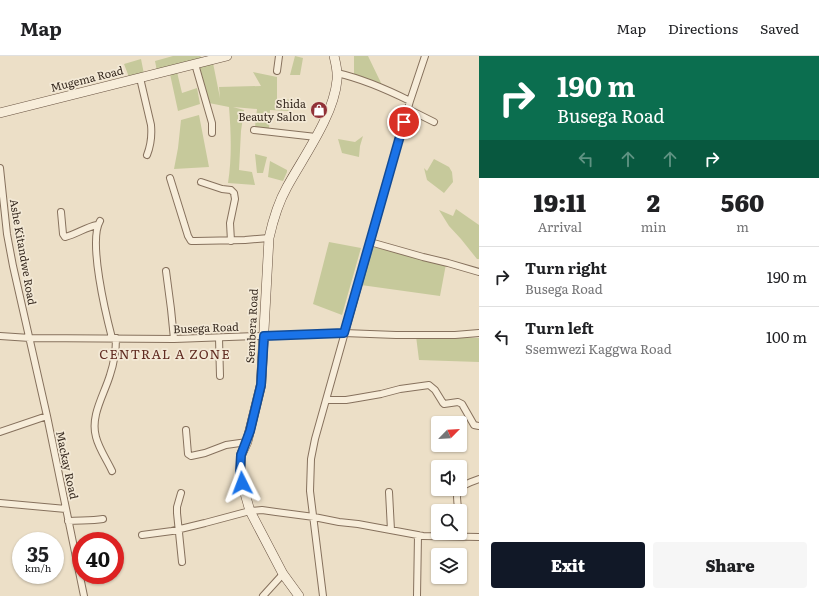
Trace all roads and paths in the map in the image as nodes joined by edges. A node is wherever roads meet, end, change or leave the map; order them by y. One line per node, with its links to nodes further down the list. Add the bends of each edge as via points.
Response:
1 (227, 56): 5 (street, Mugema Road)
2 (279, 56): 6 (street)
3 (334, 56): 7 (street, Sembera Road)
4 (425, 56): 9 (street)
5 (195, 64): 8 (street, Mugema Road); 14 (street, via 212,123)
6 (277, 71)
7 (337, 73): 9 (street, via 369,82); 15 (street, Sembera Road, via 335,93)
8 (140, 78): 11 (street, Mugema Road); 16 (street, via 151,126 150,148)
9 (410, 100): 10 (street)
10 (408, 109): 12 (street); 24 (street)
11 (0, 113)
12 (434, 122)
13 (254, 130): 15 (street)
14 (212, 133)
15 (316, 137): 22 (street, Sembera Road, via 286,188 273,219)
16 (147, 155)
17 (0, 168): 20 (street, Ashe Kitandwe Road)
18 (170, 178): 23 (street, via 191,241)
19 (201, 182): 23 (street, via 234,193 230,223)
20 (1, 190): 31 (street, Ashe Kitandwe Road, via 13,266)
21 (61, 212): 32 (street, via 65,237 99,223 97,262)
22 (269, 238): 23 (street); 30 (street, Sembera Road)
23 (231, 241)
24 (370, 242): 26 (street); 27 (street)
25 (166, 271): 34 (street)
26 (479, 272)
27 (344, 333): 28 (street, Busega Road); 30 (street, Busega Road); 36 (street)
28 (479, 333)
29 (0, 336): 31 (street, Busega Road)
30 (264, 336): 33 (street, Busega Road); 41 (street, Sembera Road, via 261,385)
31 (30, 338): 32 (street, Busega Road); 37 (street, Mackay Road)
32 (114, 338): 34 (street, Busega Road); 42 (street, via 115,355 111,374 94,421 96,437)
33 (219, 338): 34 (street, Busega Road); 35 (street)
34 (174, 339)
35 (220, 376)
36 (326, 400): 38 (street, via 346,400 400,388 429,385 444,404 462,404 474,425); 50 (street, via 311,459 310,491)
37 (47, 416): 40 (street); 48 (street, Mackay Road)
38 (479, 426)
39 (186, 430): 41 (street, via 188,454 191,456 226,445)
40 (0, 432)
41 (247, 442): 49 (street, Sembera Road, via 241,455 240,472)
42 (112, 471)
43 (479, 479): 47 (street, via 459,490)
44 (389, 492): 54 (street)
45 (181, 493): 53 (street, via 177,507)
46 (0, 503): 48 (street)
47 (458, 504)
48 (66, 509): 52 (street, Mackay Road)
49 (250, 510): 50 (street); 53 (street); 61 (street, Sembera Road)
50 (314, 517): 54 (street); 65 (street)
51 (103, 519): 52 (street)
52 (68, 521): 62 (street, Mackay Road)
53 (179, 529): 55 (street); 60 (street)
54 (391, 530): 56 (street)
55 (142, 535)
56 (418, 535): 57 (street); 66 (street)
57 (431, 535)
58 (467, 537): 59 (street)
59 (479, 538)
60 (182, 562)
61 (283, 574): 63 (street); 64 (street, Sembera Road)
62 (84, 596)
63 (263, 596)
64 (299, 596)
65 (323, 596)
66 (417, 596)

